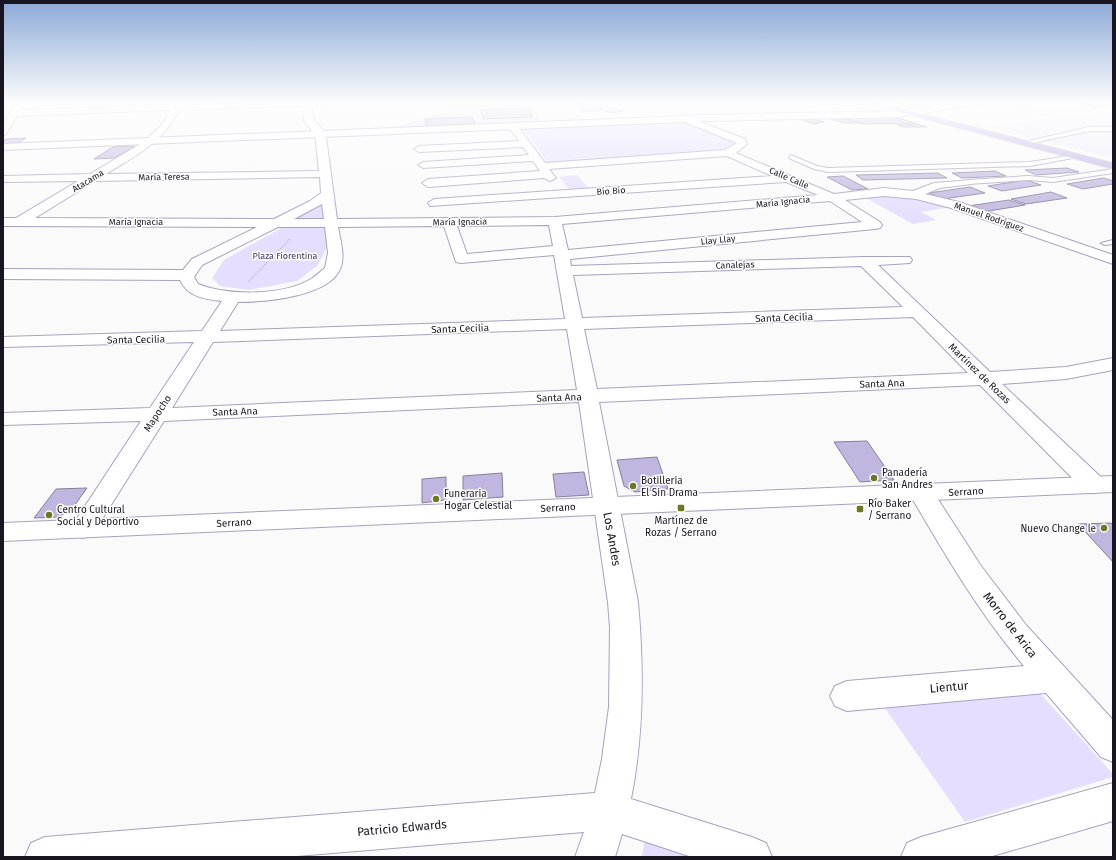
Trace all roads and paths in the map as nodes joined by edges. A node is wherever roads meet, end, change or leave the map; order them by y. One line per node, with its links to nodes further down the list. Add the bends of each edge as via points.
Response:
1 (122, 142): 10 (street)
2 (148, 142): 24 (street, Atacama)
3 (321, 142): 22 (street)
4 (417, 142): 11 (street)
5 (740, 142): 12 (street, via 741,146)
6 (1020, 142): 8 (main road)
7 (1027, 142): 8 (lane)
8 (1023, 143): 15 (main road)
9 (526, 144): 11 (street); 19 (street)
10 (3, 147)
11 (419, 150): 17 (street)
12 (728, 153): 13 (street); 26 (street, Calle Calle)
13 (680, 156): 16 (street); 18 (street)
14 (791, 157): 15 (lane, via 816,168 828,170 1030,164)
15 (1075, 157): 20 (main road)
16 (626, 160): 19 (street); 21 (street)
17 (424, 165): 19 (street); 29 (street)
18 (692, 165)
19 (542, 166): 29 (street); 33 (street)
20 (1113, 167): 28 (lane, via 1053,180 1028,178)
21 (636, 169)
22 (325, 174): 24 (street, María Teresa); 32 (street)
23 (704, 174): 30 (street)
24 (92, 178): 27 (street, María Teresa); 40 (street, Atacama)
25 (646, 178): 31 (street)
26 (787, 178): 30 (street, Bío Bío); 35 (street, Calle Calle)
27 (3, 179)
28 (968, 182): 34 (street, via 931,187 921,190)
29 (428, 183): 36 (street)
30 (717, 183): 31 (street, Bío Bío)
31 (656, 188): 33 (street, Bío Bío)
32 (328, 194): 42 (street); 44 (street)
33 (562, 195): 36 (street, Bío Bío); 37 (street)
34 (916, 195): 35 (street, María Ignacia, via 876,192); 49 (street, Manuel Rodríguez, via 955,205)
35 (832, 197): 37 (street, María Ignacia); 45 (street, Calle Calle)
36 (434, 203): 41 (street)
37 (580, 220): 38 (street, María Ignacia)
38 (555, 221): 41 (street, María Ignacia); 47 (street, Los Andes)
39 (3, 222): 40 (street, María Ignacia)
40 (20, 222): 42 (street, María Ignacia); 46 (street, Atacama)
41 (444, 222): 44 (street, María Ignacia); 47 (street, Llay Llay, via 461,259)
42 (276, 223): 43 (street, María Ignacia); 52 (street, via 197,262)
43 (305, 223): 44 (street, María Ignacia); 53 (path)
44 (330, 223): 53 (street, via 335,258 334,266 328,274 305,287 284,293)
45 (875, 225): 47 (street, Llay Llay)
46 (3, 232)
47 (562, 259): 50 (street, Canalejas); 55 (street, Los Andes)
48 (905, 260): 50 (street, Canalejas)
49 (1113, 260)
50 (865, 261): 54 (street, Martínez de Rozas)
51 (3, 274): 52 (street)
52 (187, 274): 53 (street, via 189,284 200,293)
53 (232, 298): 56 (street, Mapocho)
54 (917, 312): 55 (street, Santa Cecilia); 59 (street, Martínez de Rozas)
55 (575, 324): 56 (street, Santa Cecilia); 60 (street, Los Andes)
56 (207, 337): 57 (street, Santa Cecilia); 61 (street, Mapocho)
57 (3, 342)
58 (1113, 364): 59 (street, Santa Ana, via 1066,373)
59 (986, 379): 60 (street, Santa Ana); 63 (street, Martínez de Rozas)
60 (588, 396): 61 (street, Santa Ana); 65 (street, Los Andes)
61 (156, 415): 62 (street, Santa Ana); 66 (street, Mapocho)
62 (3, 419)
63 (1104, 484): 64 (street, Serrano)
64 (921, 493): 65 (street, Serrano); 68 (street, Morro de Arica, via 971,573 1015,634)
65 (606, 505): 66 (street, Serrano); 72 (street, Los Andes, via 623,602 628,665 621,750)
66 (83, 528): 67 (street, Serrano)
67 (3, 532)
68 (1052, 678): 69 (street, Lientur); 70 (street, Morro de Arica)
69 (847, 696)
70 (1113, 745)
71 (1113, 802): 76 (street)
72 (610, 811): 73 (street, Patricio Edwards); 74 (street, Los Andes); 75 (street, Patricio Edwards)
73 (45, 857)
74 (595, 857)
75 (752, 857)
76 (921, 857)

